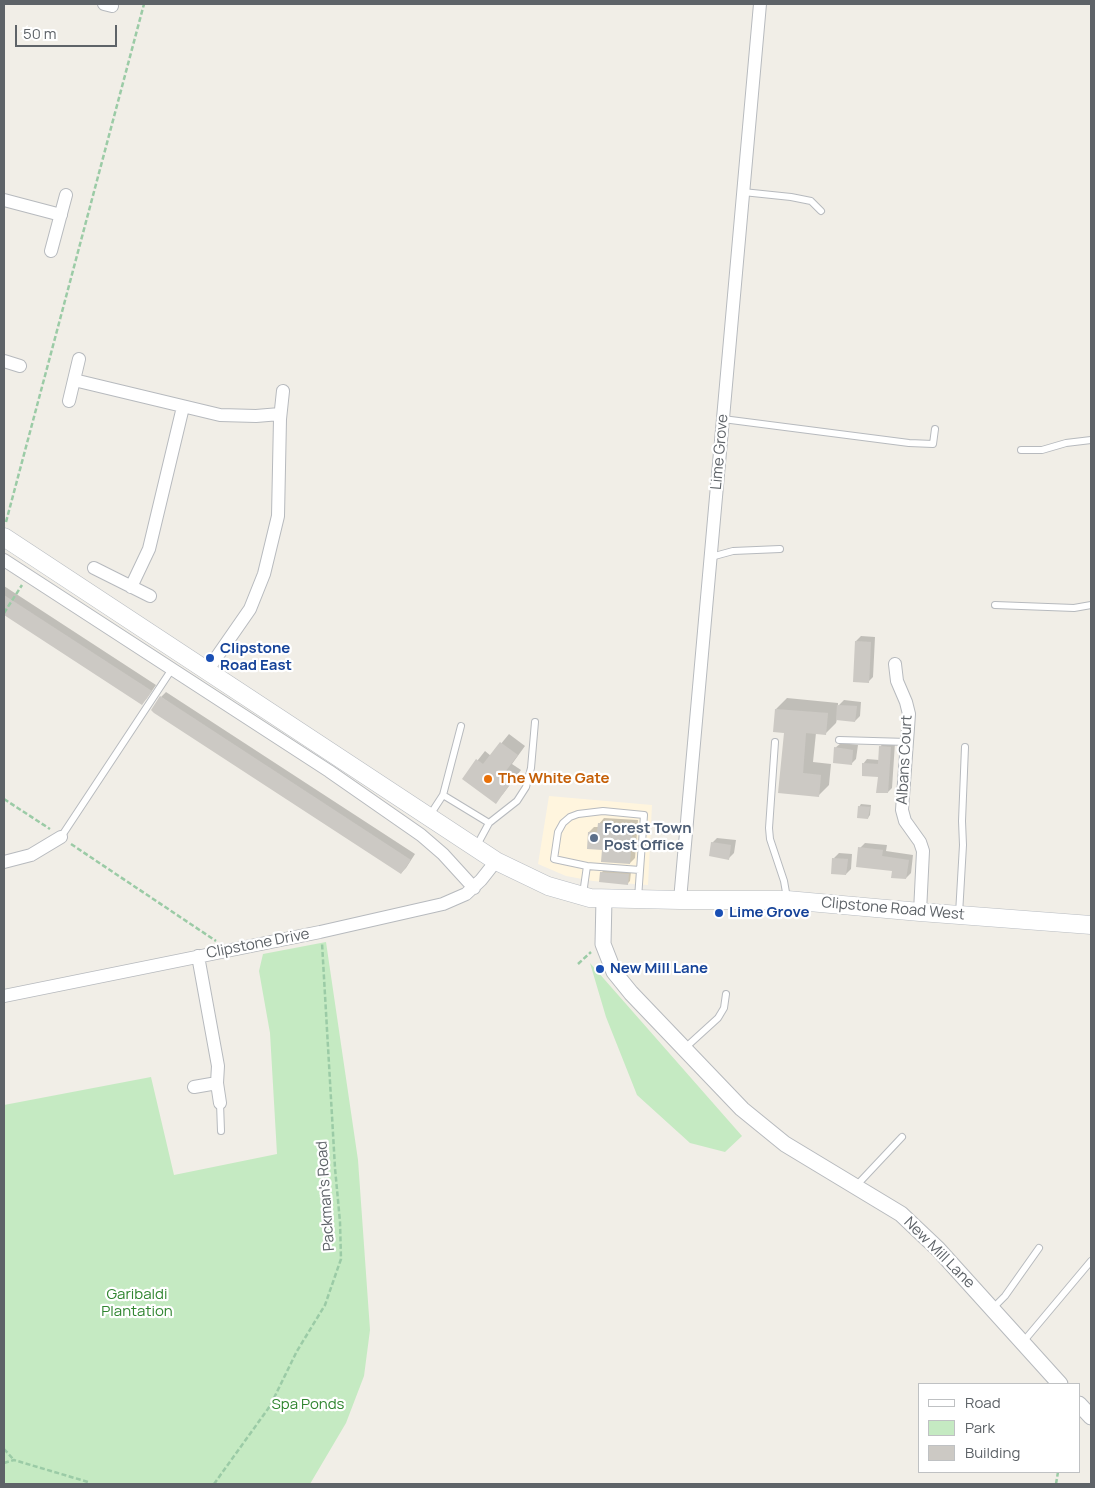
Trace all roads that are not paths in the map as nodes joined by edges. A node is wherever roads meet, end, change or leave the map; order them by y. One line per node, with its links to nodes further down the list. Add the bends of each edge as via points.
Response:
1 (760, 4): 2 (street, Lime Grove)
2 (743, 192): 5 (lane, via 791,197 811,202); 16 (street, Lime Grove)
3 (66, 195): 6 (street)
4 (4, 200): 6 (street)
5 (821, 211)
6 (60, 215): 7 (street)
7 (51, 251)
8 (79, 359): 11 (street)
9 (4, 361): 10 (street)
10 (20, 366)
11 (74, 380): 13 (street); 14 (street)
12 (283, 391): 15 (street)
13 (69, 401)
14 (183, 407): 15 (street, via 220,415); 25 (street, via 149,549)
15 (280, 414): 31 (street, via 278,516 264,574 250,609)
16 (723, 419): 17 (lane, via 909,443 933,444); 22 (street, Lime Grove)
17 (935, 429)
18 (1091, 440): 19 (lane, via 1042,450)
19 (1021, 450)
20 (4, 537): 31 (main road)
21 (780, 550): 22 (lane, via 733,551)
22 (710, 557): 51 (street, Lime Grove)
23 (4, 560): 30 (street)
24 (94, 568): 25 (street)
25 (131, 587): 26 (street)
26 (150, 596)
27 (995, 605): 28 (lane, via 1074,608)
28 (1091, 605)
29 (895, 664): 36 (street, Albans Court, via 896,681 909,714)
30 (172, 669): 41 (lane); 47 (street, via 422,835)
31 (207, 671): 39 (main road)
32 (535, 722): 40 (lane, via 526,787 517,802)
33 (460, 726): 38 (lane)
34 (839, 740): 36 (lane)
35 (775, 742): 52 (lane, via 770,839)
36 (907, 742): 53 (street, Albans Court, via 902,810 923,851)
37 (965, 747): 54 (lane)
38 (443, 795): 39 (lane); 40 (lane)
39 (429, 817): 42 (main road)
40 (489, 823): 42 (lane)
41 (61, 837): 44 (street, via 31,855)
42 (476, 848): 43 (main road)
43 (496, 861): 47 (street, Clipstone Drive); 48 (main road, via 548,886)
44 (4, 862)
45 (587, 866): 46 (lane); 46 (lane, via 554,859 558,832 563,823 578,814 622,812 644,815); 48 (lane)
46 (640, 870): 50 (lane)
47 (474, 888): 56 (street, Clipstone Drive, via 443,904)
48 (583, 896): 49 (main road)
49 (604, 899): 50 (main road, Clipstone Road West); 59 (street, New Mill Lane, via 603,944 614,972)
50 (638, 900): 51 (main road, Clipstone Road West)
51 (680, 900): 52 (main road, Clipstone Road West)
52 (787, 900): 53 (main road, Clipstone Road West)
53 (920, 912): 54 (main road, Clipstone Road West)
54 (959, 915): 55 (main road, Clipstone Road West)
55 (1091, 925)
56 (198, 956): 58 (street, Clipstone Drive); 60 (street, via 218,1066)
57 (726, 994): 59 (lane, via 724,1008 718,1018)
58 (4, 996)
59 (685, 1048): 65 (street, New Mill Lane, via 749,1115 785,1144)
60 (218, 1083): 61 (street); 62 (street)
61 (194, 1087)
62 (220, 1103): 63 (lane)
63 (221, 1132)
64 (902, 1137): 65 (lane)
65 (856, 1186): 68 (street, New Mill Lane, via 901,1214 938,1249)
66 (1039, 1248): 68 (lane)
67 (1091, 1261): 69 (lane)
68 (992, 1309): 69 (street, New Mill Lane)
69 (1022, 1343): 70 (street, New Mill Lane)
70 (1059, 1383)
71 (1080, 1405): 72 (street)
72 (1091, 1418)

